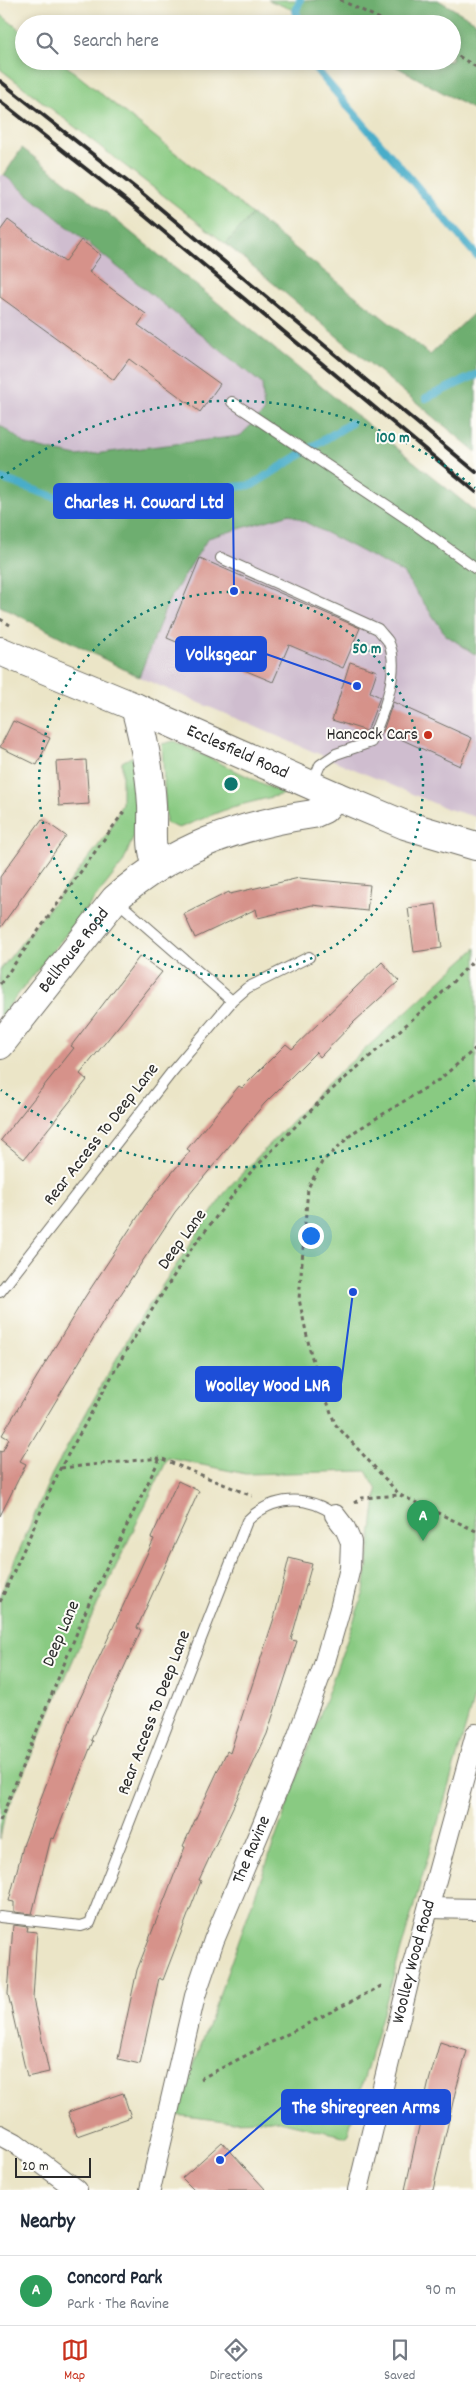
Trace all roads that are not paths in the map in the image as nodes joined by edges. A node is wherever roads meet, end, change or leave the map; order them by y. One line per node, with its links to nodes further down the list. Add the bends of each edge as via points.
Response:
1 (232, 402): 3 (lane, via 409,520)
2 (222, 558): 6 (lane, via 378,629 388,642 392,663 388,699 370,742 336,754 320,765)
3 (476, 569)
4 (0, 651): 5 (main road, Ecclesfield Road)
5 (135, 707): 6 (main road, Ecclesfield Road); 9 (main road, via 148,760 152,808 150,839)
6 (311, 785): 7 (main road, Ecclesfield Road)
7 (336, 796): 8 (main road, Ecclesfield Road, via 405,825); 9 (main road, Bellhouse Road, via 324,809 313,814 247,827 200,844)
8 (476, 846)
9 (157, 866): 10 (main road, Bellhouse Road)
10 (116, 899): 12 (lane); 13 (main road, Bellhouse Road)
11 (309, 957): 12 (lane, Rear Access To Deep Lane, via 247,988)
12 (232, 1001): 14 (lane, Rear Access To Deep Lane, via 171,1073)
13 (0, 1045)
14 (0, 1292)
15 (335, 1516): 19 (lane, Rear Access To Deep Lane, via 324,1507 279,1501 264,1506 247,1521 90,1923 81,1926); 22 (street, The Ravine, via 351,1542 350,1568 340,1609 323,1668 283,1776 214,1940 195,1996)
16 (476, 1734): 17 (street, Woolley Wood Road)
17 (430, 1908): 18 (street); 23 (street, Woolley Wood Road, via 411,1971)
18 (476, 1909)
19 (0, 1917)
20 (0, 2135): 21 (street)
21 (77, 2190)
22 (150, 2190)
23 (358, 2190)

